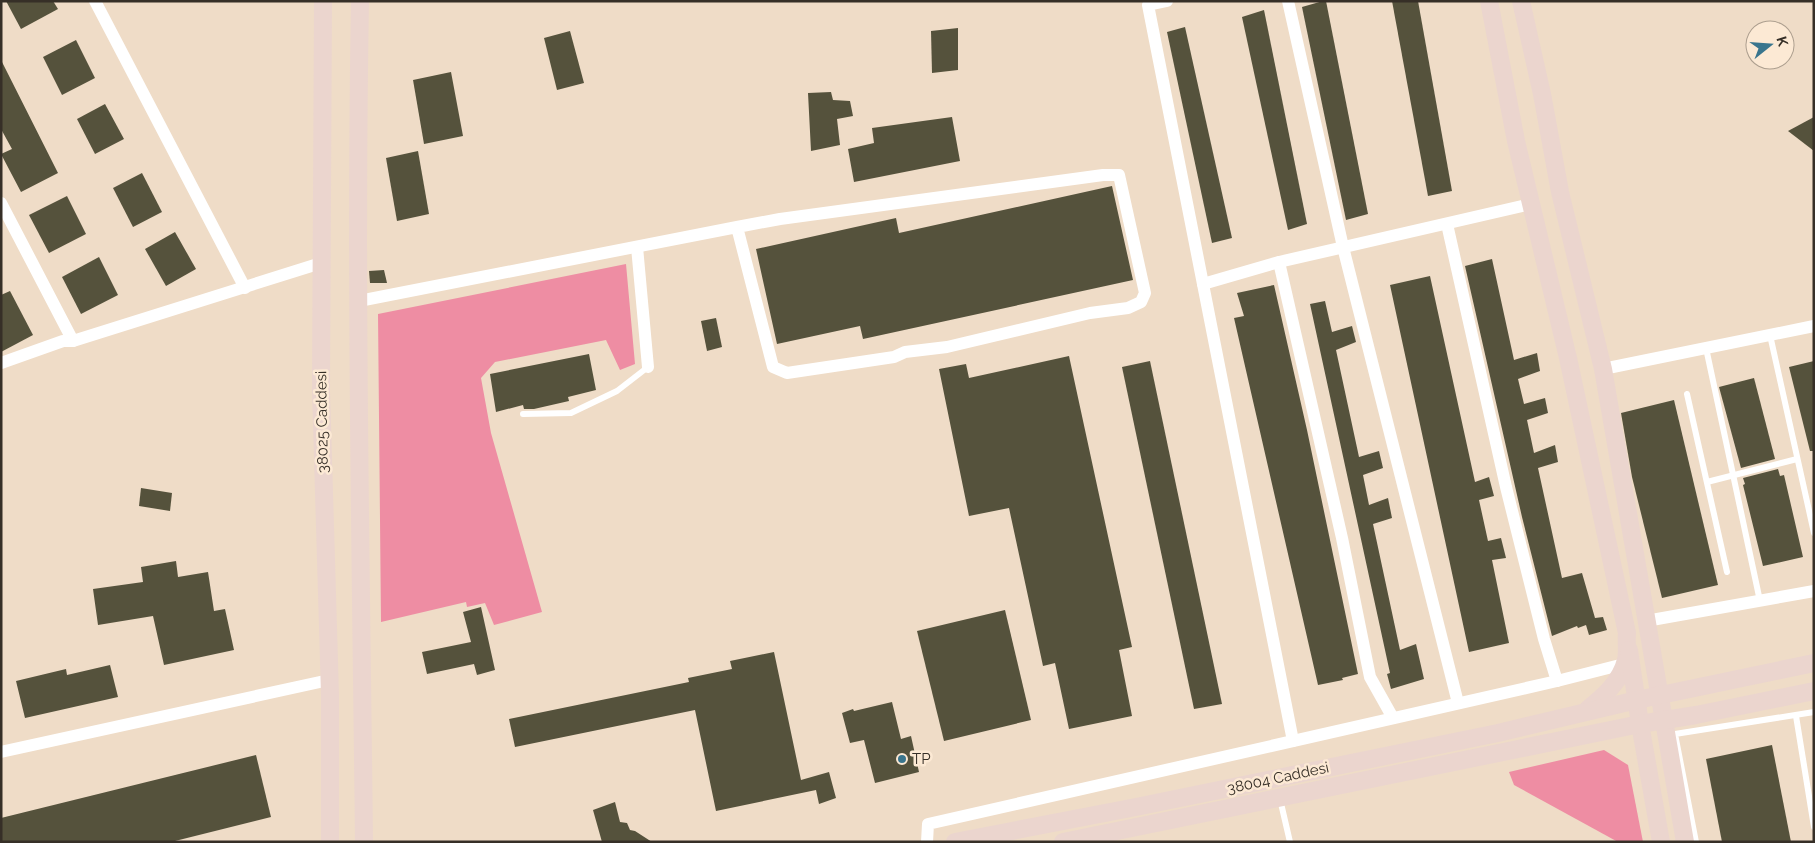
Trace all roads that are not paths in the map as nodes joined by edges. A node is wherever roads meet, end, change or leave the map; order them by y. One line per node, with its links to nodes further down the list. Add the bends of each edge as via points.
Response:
1 (95, 1): 17 (street)
2 (323, 1): 15 (street, 38025 Caddesi)
3 (360, 1): 18 (street)
4 (1167, 1): 16 (street, via 1148,5)
5 (1288, 1): 13 (street)
6 (1489, 1): 9 (street)
7 (1521, 1): 25 (street, via 1560,192)
8 (1, 203): 21 (street)
9 (1531, 204): 10 (street); 35 (street)
10 (1447, 224): 13 (street); 40 (street, via 1506,487)
11 (737, 227): 11 (street, via 1119,175 1145,293 1141,302 1128,308 947,347 787,373 774,366); 12 (street)
12 (637, 247): 18 (street); 24 (street)
13 (1343, 247): 14 (street); 44 (street)
14 (1279, 262): 16 (street); 48 (street, via 1370,676)
15 (321, 263): 17 (street); 39 (street, 38025 Caddesi)
16 (1203, 284): 51 (street)
17 (245, 288): 21 (street)
18 (359, 301): 57 (street)
19 (1814, 326): 20 (street)
20 (1770, 335): 22 (street); 28 (lane)
21 (73, 341): 23 (street, via 63,341)
22 (1706, 348): 25 (street); 33 (lane)
23 (1, 363)
24 (648, 367): 27 (lane, via 617,391 571,413)
25 (1603, 369): 34 (street)
26 (1687, 394): 29 (lane)
27 (523, 414)
28 (1797, 459): 29 (lane); 30 (lane)
29 (1707, 482): 31 (lane)
30 (1814, 533)
31 (1727, 572)
32 (1814, 591): 33 (street)
33 (1760, 601): 34 (street)
34 (1646, 621): 42 (street)
35 (1627, 632): 37 (street); 43 (street)
36 (1814, 654): 38 (lane)
37 (1624, 664): 40 (street); 46 (street, via 1616,682)
38 (1806, 665): 42 (street, 38004 Caddesi)
39 (329, 680): 52 (street); 56 (street, 38025 Caddesi)
40 (1557, 680): 44 (street)
41 (1814, 691): 49 (street, 38004 Caddesi)
42 (1659, 696): 43 (street, 38004 Caddesi); 49 (street)
43 (1637, 700): 46 (street, 38004 Caddesi); 50 (street)
44 (1458, 703): 48 (street)
45 (1814, 712): 47 (lane)
46 (1583, 714): 53 (street, 38004 Caddesi)
47 (1796, 716): 55 (lane); 64 (lane, via 1675,734)
48 (1393, 718): 51 (street)
49 (1663, 720): 50 (street, 38004 Caddesi); 63 (street)
50 (1640, 724): 54 (street, 38004 Caddesi); 62 (street)
51 (1292, 741): 58 (street, via 928,824)
52 (1, 752)
53 (1277, 778): 54 (street); 59 (street, 38004 Caddesi)
54 (1280, 798): 60 (street, 38004 Caddesi); 61 (lane)
55 (1814, 826)
56 (328, 841)
57 (364, 842)
58 (927, 842)
59 (955, 842)
60 (1063, 842)
61 (1290, 842)
62 (1661, 842)
63 (1685, 842)
64 (1696, 842)

